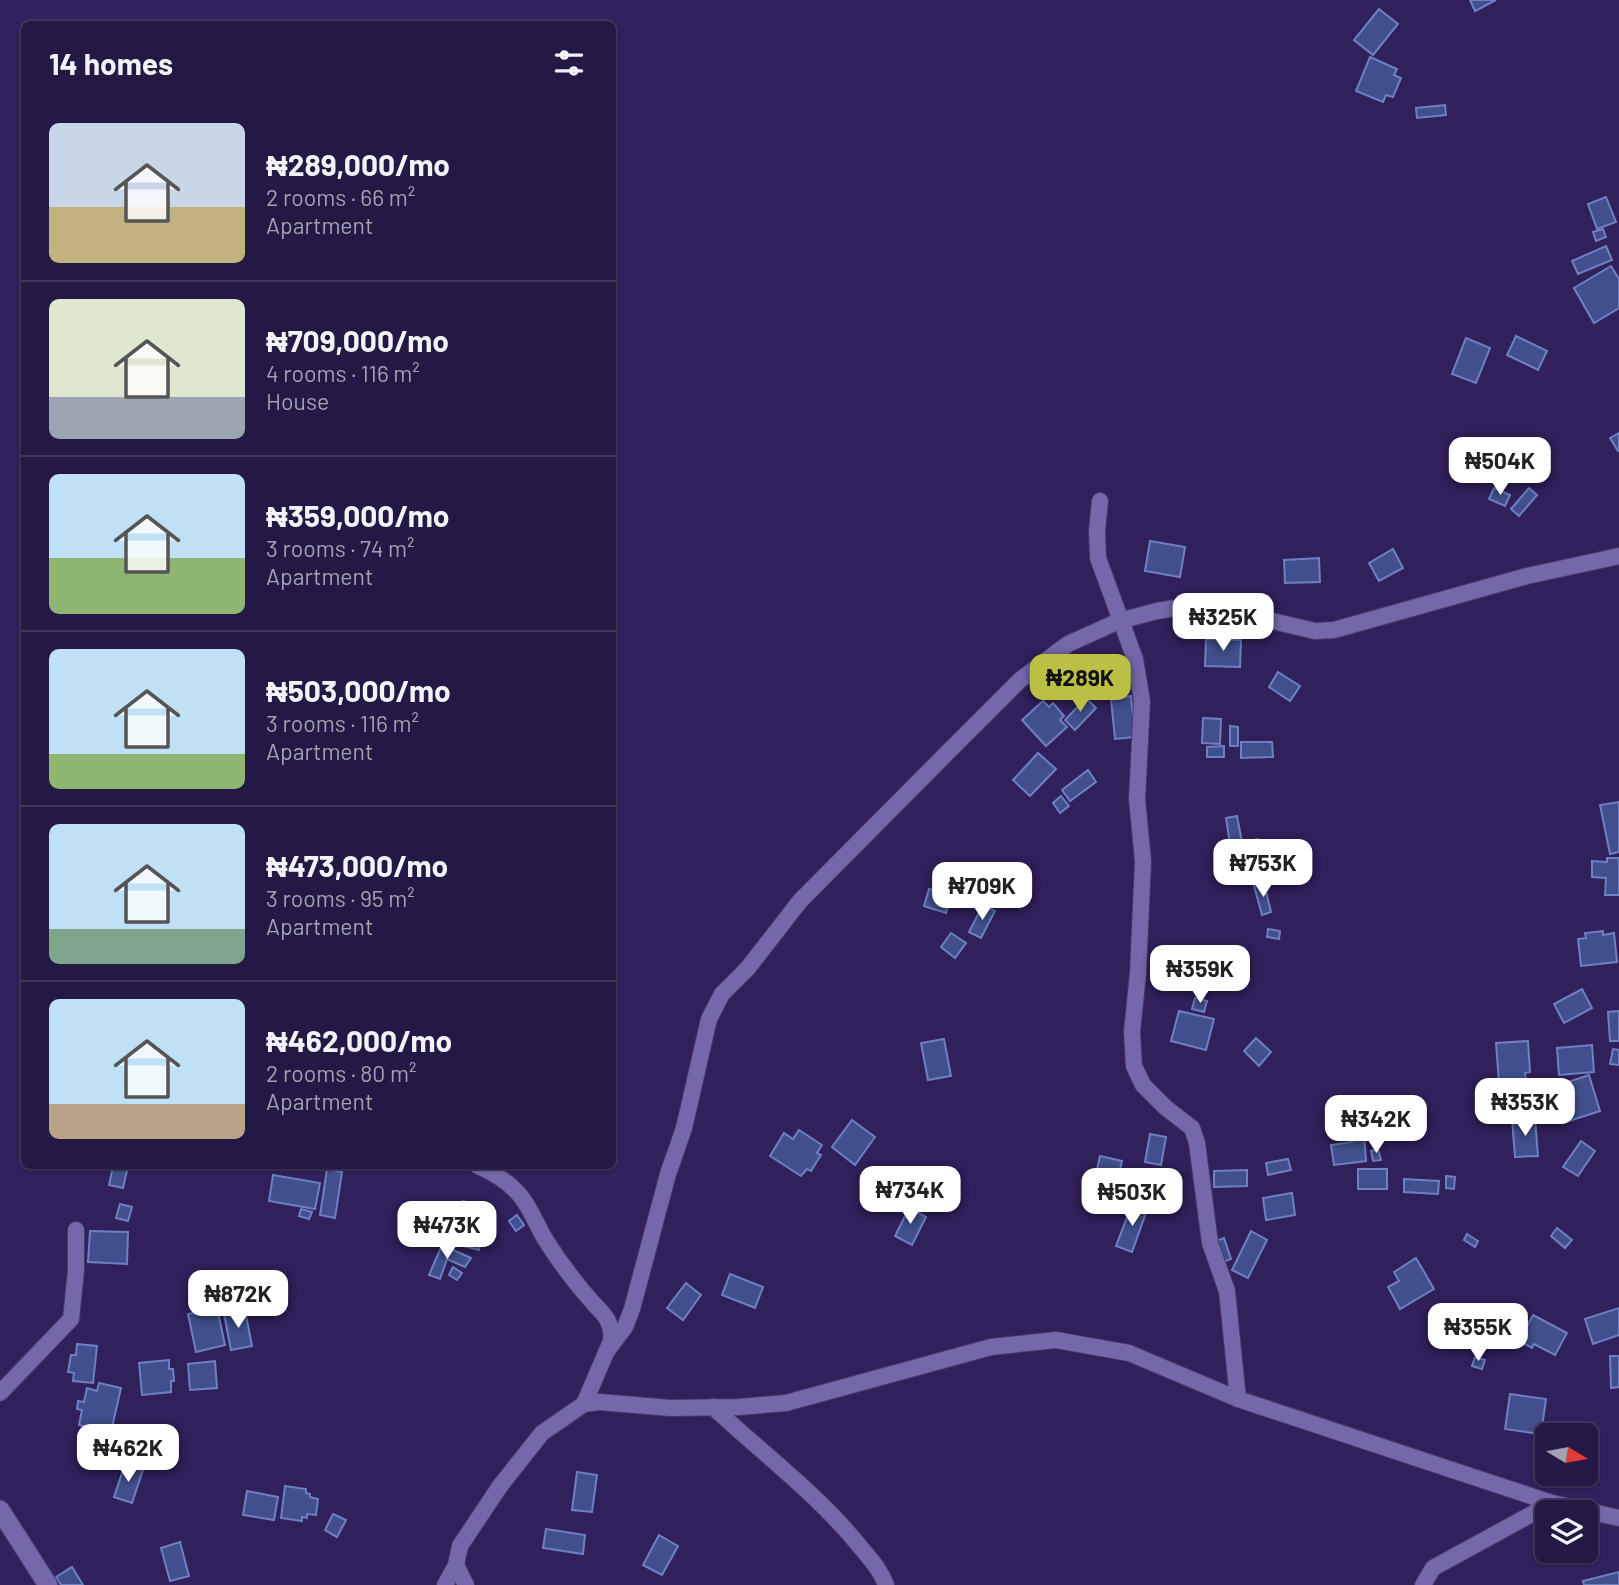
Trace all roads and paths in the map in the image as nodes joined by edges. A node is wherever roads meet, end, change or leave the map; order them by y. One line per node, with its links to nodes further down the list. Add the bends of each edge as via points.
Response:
1 (1100, 501): 3 (street, via 1098,558)
2 (1619, 556): 3 (street, via 1527,576 1334,630 1315,631 1199,604)
3 (1119, 621): 6 (street, via 1068,644 1020,680 800,901 722,994 709,1018 684,1128 632,1309); 8 (street, via 1135,659 1142,701 1137,799 1143,861 1134,1066 1143,1085 1192,1128 1210,1243 1227,1292)
4 (485, 1169): 6 (street, via 526,1202 575,1283 608,1318 612,1330)
5 (76, 1230): 7 (street, via 71,1319)
6 (607, 1351): 9 (street)
7 (0, 1393)
8 (1238, 1399): 10 (street, via 1129,1353 1056,1340 991,1347 786,1403); 11 (street)
9 (584, 1404): 10 (street); 16 (street, via 542,1433 508,1475 460,1546)
10 (712, 1407): 20 (street, via 846,1529)
11 (1543, 1500)
12 (0, 1510): 17 (street)
13 (1535, 1512): 21 (street, via 1433,1568)
14 (1598, 1513): 15 (street)
15 (1619, 1518)
16 (456, 1565): 18 (street); 19 (street)
17 (48, 1585)
18 (445, 1585)
19 (466, 1585)
20 (887, 1585)
21 (1423, 1585)

